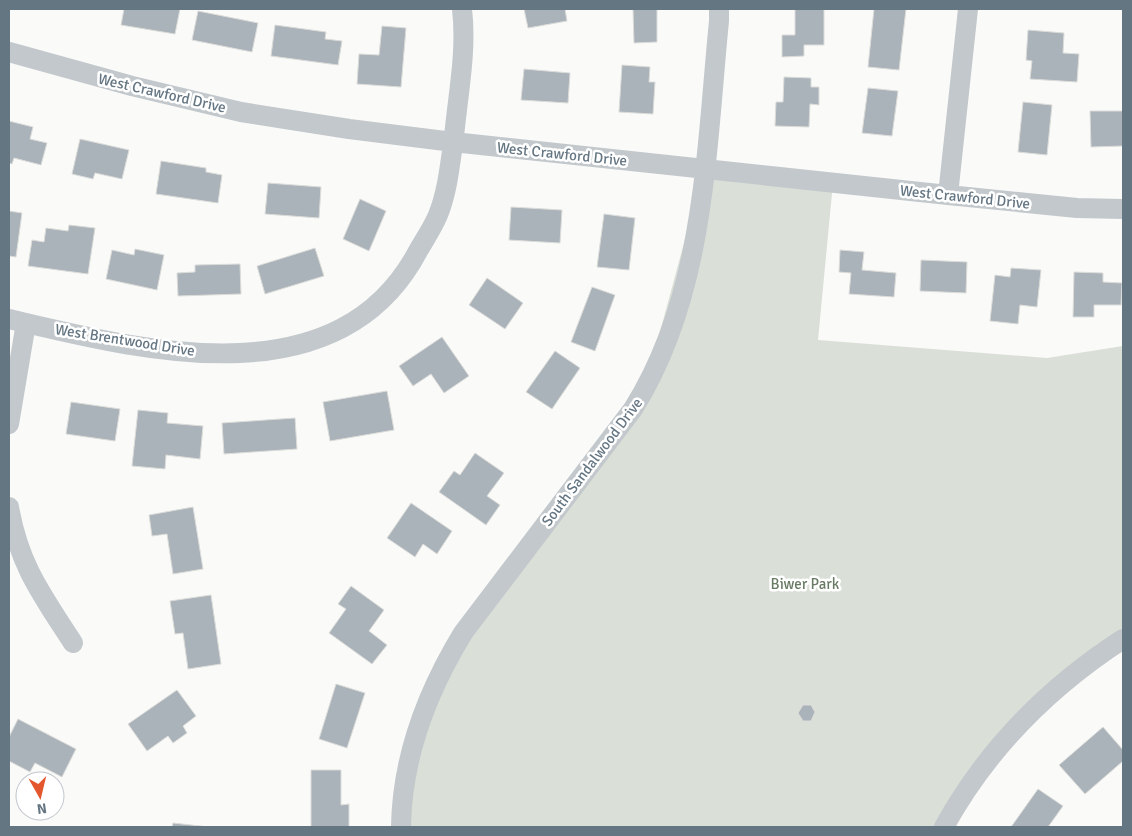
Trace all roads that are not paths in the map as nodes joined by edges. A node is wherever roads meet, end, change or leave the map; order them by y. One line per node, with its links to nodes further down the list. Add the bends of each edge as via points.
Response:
1 (462, 9): 5 (street, West Brentwood Drive, via 463,51)
2 (719, 9): 6 (street, South Sandalwood Drive)
3 (968, 9): 7 (street)
4 (9, 52): 5 (street, West Crawford Drive, via 241,112)
5 (453, 142): 6 (street, West Crawford Drive); 9 (street, West Brentwood Drive, via 444,198 413,262 376,305 344,328 313,342 253,353 177,352)
6 (704, 169): 7 (street, West Crawford Drive); 14 (street, South Sandalwood Drive, via 691,257 677,309 644,390 463,633 444,664 428,697 415,736)
7 (948, 195): 8 (street, West Crawford Drive, via 1077,208)
8 (1123, 209)
9 (18, 321): 10 (street)
10 (9, 424)
11 (9, 507): 13 (street, via 14,537 32,580)
12 (1123, 639): 15 (street, via 1050,692 1014,729 986,762)
13 (73, 643)
14 (401, 827)
15 (944, 827)

